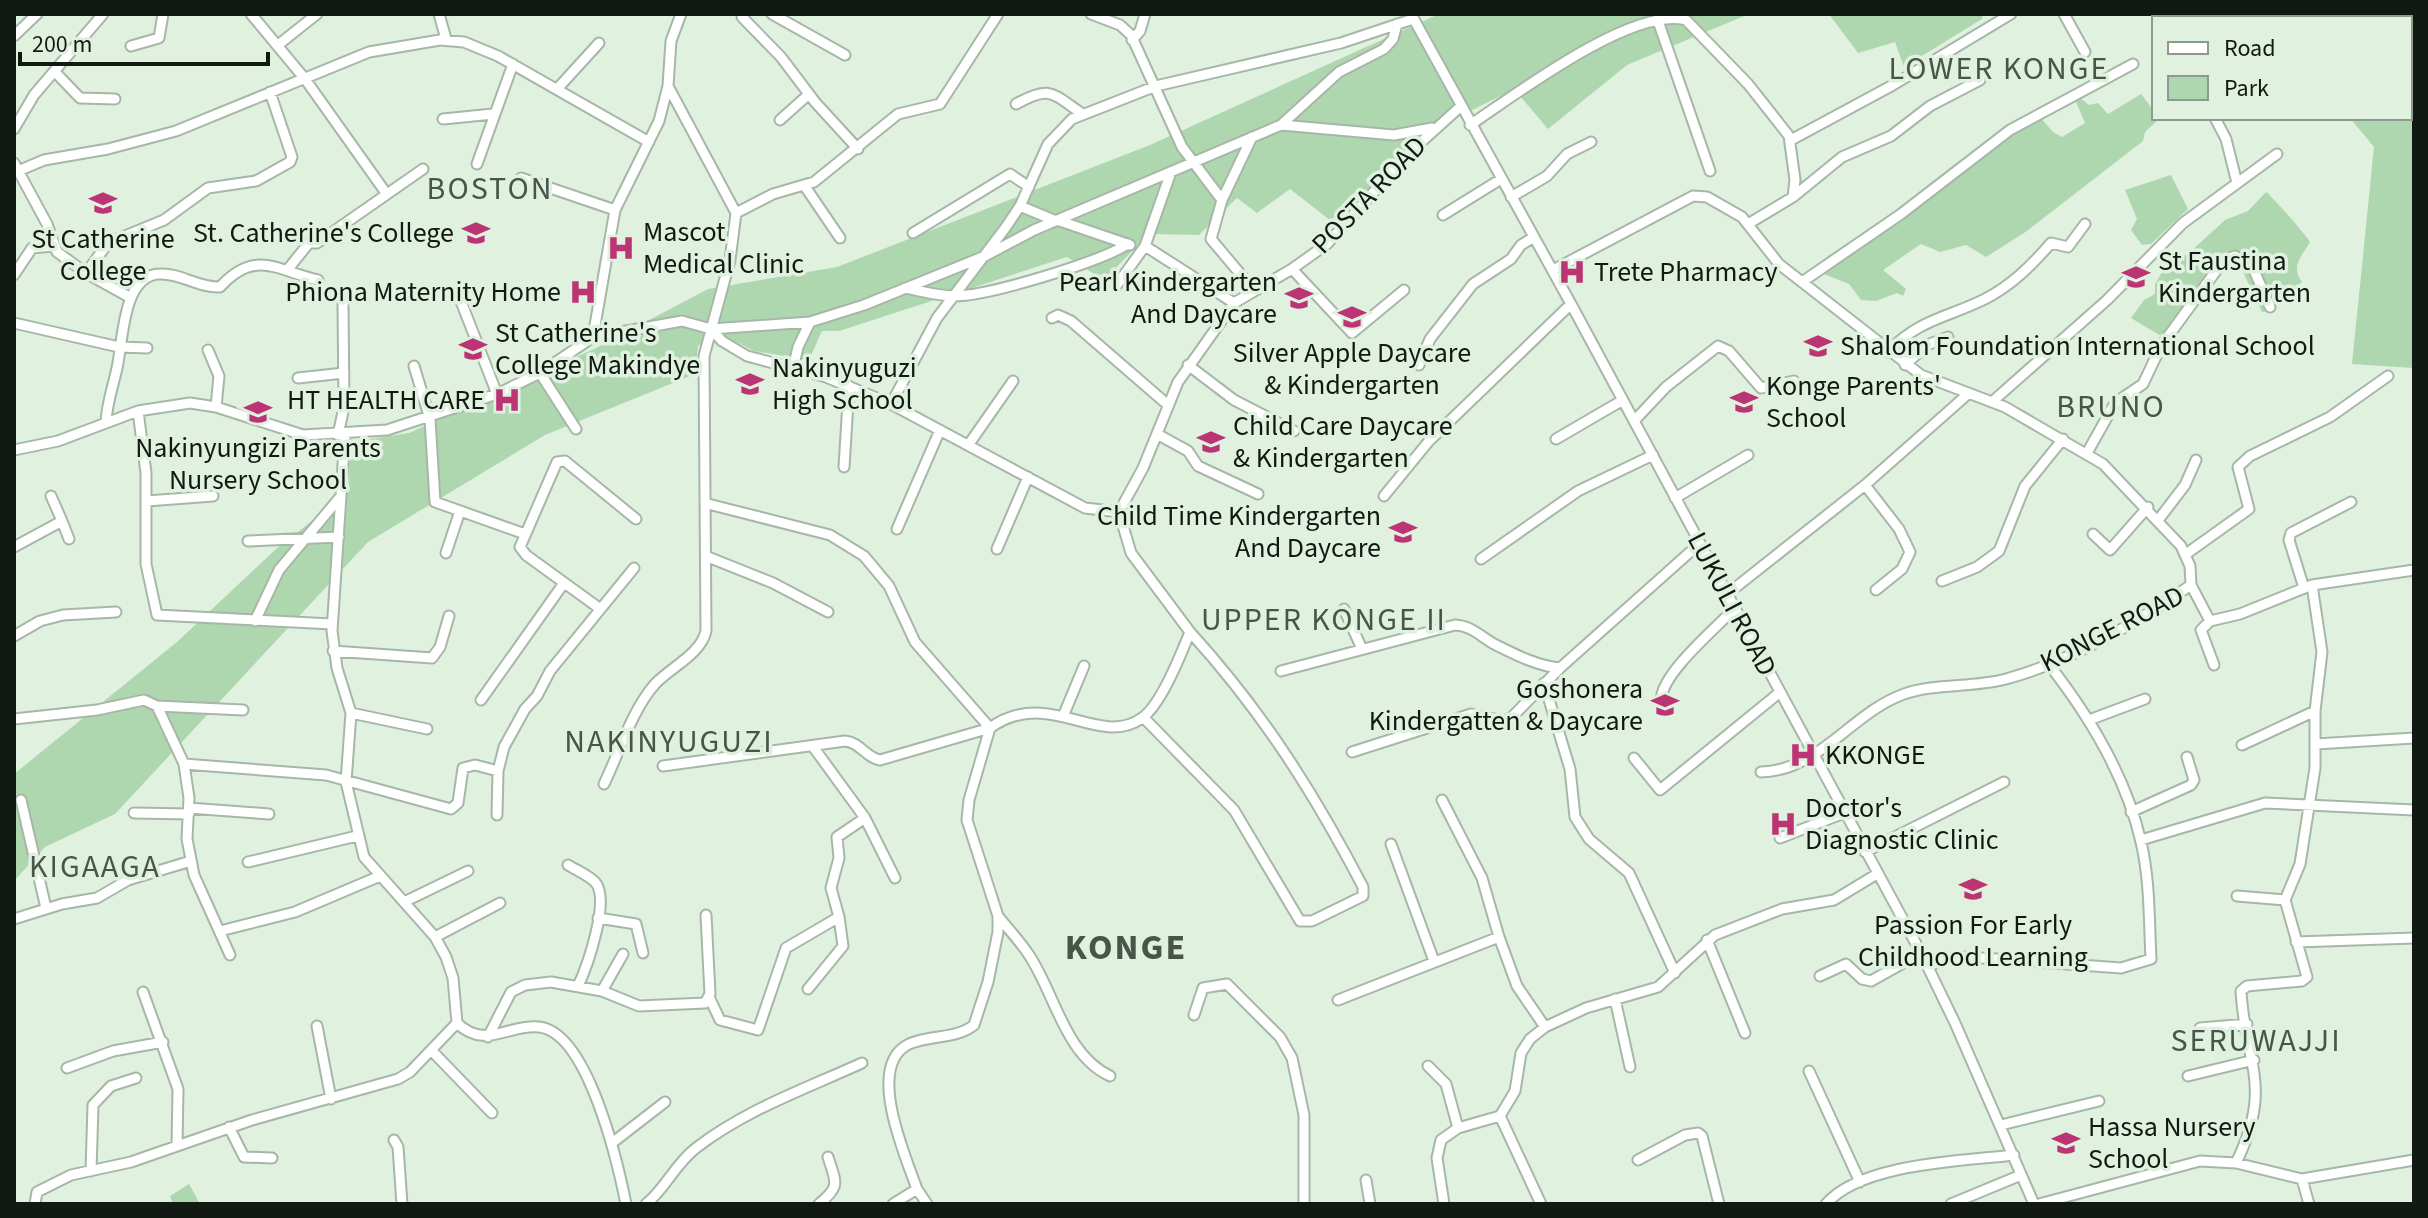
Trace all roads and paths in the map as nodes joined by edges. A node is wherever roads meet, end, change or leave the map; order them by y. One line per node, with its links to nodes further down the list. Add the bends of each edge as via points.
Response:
1 (37, 14): 18 (street)
2 (103, 14): 28 (street)
3 (163, 14): 23 (street, via 159,38)
4 (251, 14): 22 (street)
5 (317, 14): 22 (street)
6 (439, 14): 19 (street)
7 (681, 14): 31 (street, via 670,49)
8 (772, 14): 25 (street)
9 (998, 14): 52 (street, via 943,101 898,114)
10 (1091, 14): 20 (street, via 1120,25)
11 (1145, 14): 20 (street)
12 (2011, 14): 49 (street)
13 (2064, 14): 24 (street)
14 (741, 15): 35 (street)
15 (1412, 17): 17 (street); 38 (street, LUKULI ROAD)
16 (1658, 21): 45 (street, via 1586,49); 49 (street, via 1681,18 1691,23); 58 (street)
17 (1397, 24): 32 (street, via 1341,43); 44 (street, via 1384,49 1339,72)
18 (14, 36)
19 (446, 39): 26 (street); 29 (street, via 383,48)
20 (1132, 40): 32 (street)
21 (599, 43): 33 (street)
22 (278, 45): 29 (street)
23 (131, 46)
24 (2085, 52)
25 (845, 55)
26 (513, 64): 33 (street); 40 (street)
27 (2133, 64): 89 (street, via 2010,130)
28 (56, 73): 36 (street, via 80,98); 47 (street, via 34,95)
29 (305, 79): 34 (street); 65 (street)
30 (1980, 80): 67 (street, via 1930,106 1891,136 1842,157)
31 (668, 86): 50 (street); 71 (street)
32 (1156, 86): 39 (street); 54 (street)
33 (558, 88): 50 (street)
34 (270, 92): 56 (street, via 176,131); 86 (street, via 290,162 256,181 208,188 164,220 108,243)
35 (809, 94): 42 (street); 52 (street)
36 (115, 99)
37 (1016, 104): 39 (street, via 1049,91)
38 (1460, 107): 45 (street, LUKULI ROAD); 46 (street, POSTA ROAD)
39 (1081, 113): 64 (street, via 1048,144)
40 (493, 114): 41 (street); 55 (street)
41 (443, 119)
42 (780, 120)
43 (2216, 120): 62 (street)
44 (1281, 125): 46 (street, via 1394,135); 48 (street)
45 (1470, 125): 61 (street, LUKULI ROAD)
46 (1435, 127): 84 (street, POSTA ROAD, via 1327,244)
47 (14, 129)
48 (1252, 137): 54 (street); 68 (street)
49 (1791, 140): 67 (street)
50 (649, 142): 70 (street)
51 (1591, 142): 66 (street)
52 (858, 149): 63 (street)
53 (2277, 154): 62 (street)
54 (1193, 162): 59 (street); 68 (street)
55 (477, 164)
56 (16, 167): 80 (street)
57 (423, 169): 65 (street)
58 (1710, 171)
59 (1171, 172): 73 (street); 81 (street)
60 (521, 178): 70 (street)
61 (1501, 179): 66 (street, LUKULI ROAD); 72 (street)
62 (2237, 183): 126 (street, via 2157,246 2107,300)
63 (804, 185): 71 (street); 78 (street)
64 (1029, 187): 69 (street); 76 (street, via 1010,174)
65 (386, 193): 83 (street, via 317,243 309,243)
66 (1511, 197): 77 (street, LUKULI ROAD)
67 (1793, 197): 74 (street)
68 (1222, 200): 92 (street, via 1211,239)
69 (1020, 206): 73 (street); 82 (street)
70 (615, 210): 105 (street)
71 (736, 213): 104 (street, via 730,260)
72 (1443, 215)
73 (1056, 220): 79 (street); 82 (street)
74 (1748, 224): 85 (street, via 1713,200 1693,196); 89 (street, via 1779,264)
75 (2085, 224): 110 (street, via 2068,247 2051,243 2013,282 1916,326)
76 (913, 233)
77 (1534, 237): 85 (street, LUKULI ROAD); 112 (street, via 1473,284 1430,339)
78 (840, 238)
79 (1128, 244): 81 (street); 94 (street, via 1073,267)
80 (53, 246): 86 (street); 87 (street, via 32,248)
81 (1143, 248): 90 (street); 97 (street)
82 (985, 256): 91 (street); 94 (street)
83 (288, 269): 88 (street); 95 (street, via 257,265 220,287 156,274)
84 (1292, 269): 92 (street, POSTA ROAD); 93 (street, via 1352,333)
85 (1553, 270): 99 (street, LUKULI ROAD)
86 (86, 273): 95 (street)
87 (14, 275)
88 (318, 280)
89 (1802, 282): 110 (street)
90 (1116, 286)
91 (903, 288): 94 (street); 102 (street)
92 (1253, 289): 97 (street, POSTA ROAD)
93 (1404, 290)
94 (953, 296): 127 (street)
95 (131, 298): 107 (street)
96 (460, 299): 123 (street)
97 (1234, 303): 111 (street, POSTA ROAD)
98 (343, 304): 116 (street)
99 (1571, 304): 125 (street, LUKULI ROAD); 154 (street, via 1429,441)
100 (2270, 307): 143 (street, via 2249,263 2235,256 2224,260 2161,346 2143,384 2115,403)
101 (1052, 318): 128 (street, via 1071,321)
102 (810, 322): 104 (street); 115 (street)
103 (14, 323): 107 (street)
104 (711, 329): 105 (street, via 682,321); 115 (street, via 747,356); 158 (street, via 704,356)
105 (593, 337): 117 (street)
106 (1948, 337): 113 (street, via 1927,345)
107 (119, 347): 108 (street); 133 (street)
108 (147, 348)
109 (208, 350): 129 (street, via 219,376)
110 (1887, 352): 113 (street)
111 (1188, 365): 128 (street, POSTA ROAD); 136 (street, via 1234,400)
112 (1419, 365)
113 (1905, 365): 124 (street)
114 (414, 366): 131 (street)
115 (793, 369): 122 (street)
116 (344, 373): 119 (street); 138 (street)
117 (540, 373): 123 (street); 134 (street)
118 (2388, 376): 176 (street, via 2330,417 2250,456 2238,467 2249,509)
119 (298, 378)
120 (1013, 381): 141 (street)
121 (1794, 381): 132 (street, via 1761,388 1729,351 1718,346 1666,387)
122 (849, 386): 127 (street); 147 (street)
123 (497, 394): 131 (street)
124 (1968, 394): 126 (street); 149 (street)
125 (1623, 400): 132 (street, LUKULI ROAD); 139 (street)
126 (1993, 401): 140 (street)
127 (891, 404): 135 (street)
128 (1168, 405): 137 (street, POSTA ROAD)
129 (216, 407): 130 (street, via 190,403); 138 (street, via 284,432)
130 (138, 411): 133 (street); 156 (street)
131 (430, 419): 138 (street); 160 (street, via 435,502)
132 (1634, 421): 144 (street, LUKULI ROAD)
133 (106, 422): 142 (street, via 58,441)
134 (576, 429)
135 (940, 430): 141 (street); 165 (street)
136 (1294, 431)
137 (1157, 434): 150 (street, via 1188,451 1198,466); 161 (street, POSTA ROAD)
138 (341, 435): 153 (street)
139 (1556, 439)
140 (2063, 439): 143 (street); 181 (street, via 2025,486 1999,551)
141 (969, 444): 148 (street)
142 (14, 450)
143 (2087, 453): 159 (street)
144 (1653, 455): 155 (street, LUKULI ROAD); 178 (street, via 1578,491)
145 (1748, 455): 155 (street)
146 (2196, 460): 163 (street)
147 (844, 467)
148 (1028, 477): 161 (street, via 1085,508); 174 (street)
149 (1865, 485): 185 (street, via 1910,552 1902,569); 186 (street)
150 (1258, 494)
151 (51, 496): 164 (street)
152 (213, 496): 156 (street)
153 (341, 496): 168 (street); 169 (street)
154 (1384, 496)
155 (1675, 498): 172 (street, LUKULI ROAD)
156 (147, 501): 193 (street, via 146,564 157,615)
157 (2351, 502): 184 (street, via 2291,533 2289,540)
158 (708, 504): 177 (street); 218 (street, via 830,535 864,556 889,586 915,642)
159 (2148, 507): 163 (street); 167 (street, via 2110,550)
160 (460, 511): 166 (street); 175 (street)
161 (1119, 512): 196 (street, via 1131,553)
162 (636, 519): 166 (street, via 563,459)
163 (2159, 519): 176 (street)
164 (62, 521): 170 (street); 173 (street)
165 (897, 529)
166 (525, 534): 182 (street, via 522,552)
167 (2093, 534)
168 (305, 537): 169 (street); 171 (street); 193 (street, via 279,570)
169 (339, 537): 195 (street)
170 (69, 539)
171 (248, 541)
172 (1699, 544): 186 (street, LUKULI ROAD); 203 (street)
173 (14, 547)
174 (997, 549)
175 (446, 553)
176 (2186, 554): 183 (street)
177 (708, 557): 191 (street); 234 (street, via 705,637 647,696)
178 (1481, 559)
179 (634, 568): 187 (street)
180 (2414, 570): 184 (street, KONGE ROAD)
181 (1942, 581)
182 (564, 583): 187 (street); 208 (street)
183 (2191, 585): 194 (street, KONGE ROAD); 200 (street, KONGE ROAD, via 2113,634)
184 (2308, 586): 194 (street, KONGE ROAD); 212 (street, via 2322,652)
185 (1876, 590)
186 (1726, 595): 189 (street, LUKULI ROAD)
187 (599, 608): 230 (street, via 525,709 504,747)
188 (1344, 609): 198 (street)
189 (1734, 609): 206 (street, LUKULI ROAD); 209 (street, via 1674,673)
190 (116, 612): 197 (street, via 63,615)
191 (828, 612)
192 (449, 616): 199 (street, via 432,658)
193 (255, 621): 195 (street)
194 (2210, 621): 201 (street, via 2201,630)
195 (332, 624): 199 (street)
196 (1190, 632): 215 (street); 215 (street, via 1298,768 1363,887 1363,896 1312,921 1300,921 1234,810)
197 (14, 636)
198 (1362, 649): 203 (street, via 1465,626 1526,658); 204 (street)
199 (333, 651): 213 (street)
200 (2047, 662): 217 (street); 225 (street, KONGE ROAD, via 2005,679 1905,694)
201 (2214, 665)
202 (1084, 666): 214 (street)
203 (1560, 668): 205 (street)
204 (1281, 671)
205 (1544, 683): 224 (street, via 1504,721 1471,714); 280 (street, via 1570,769 1575,817 1589,839 1629,873)
206 (1779, 693): 225 (street, LUKULI ROAD); 227 (street, via 1660,790)
207 (2145, 699): 217 (street)
208 (481, 700)
209 (1661, 700)
210 (157, 706): 211 (street); 216 (street, via 144,700); 228 (street)
211 (243, 710)
212 (2315, 711): 221 (street); 222 (street)
213 (351, 713): 219 (street); 232 (street)
214 (1064, 714): 215 (street, via 1104,726 1127,725); 218 (street, via 1022,713)
215 (1143, 717)
216 (14, 719)
217 (2089, 720): 240 (street)
218 (990, 728): 223 (street, via 880,760 853,741); 264 (street, via 967,820)
219 (427, 729)
220 (2414, 738): 221 (street)
221 (2316, 744): 237 (street)
222 (2242, 745)
223 (814, 748): 229 (street); 245 (street)
224 (1352, 752)
225 (1813, 757): 231 (street, KONGE ROAD, via 1786,769); 242 (street, LUKULI ROAD)
226 (2187, 757): 240 (street, via 2191,785)
227 (1634, 758)
228 (184, 764): 232 (street, via 309,773); 239 (street)
229 (663, 766)
230 (498, 771): 232 (street, via 475,765 463,768 458,805 451,809); 244 (street)
231 (1761, 772)
232 (346, 782): 246 (street)
233 (2004, 782): 250 (street)
234 (604, 784)
235 (21, 800): 262 (street)
236 (1442, 800): 270 (street, via 1482,878)
237 (2311, 803): 238 (street); 248 (street, via 2257,804); 259 (street, via 2298,871)
238 (2414, 810)
239 (189, 811): 241 (street); 243 (street); 251 (street)
240 (2131, 812): 248 (street)
241 (134, 813)
242 (1844, 813): 247 (street); 250 (street, LUKULI ROAD)
243 (269, 814)
244 (497, 815)
245 (865, 818): 257 (street); 265 (street, via 837,837 839,858 831,884)
246 (357, 836): 252 (street); 256 (street, via 364,857)
247 (1780, 838)
248 (2141, 840): 279 (street, via 2151,959 2121,968 1968,957)
249 (1391, 844): 278 (street)
250 (1865, 852): 255 (street, LUKULI ROAD)
251 (191, 861): 262 (street, via 128,880 97,898); 268 (street)
252 (248, 862)
253 (568, 865): 266 (street, via 597,885)
254 (468, 871): 260 (street)
255 (1877, 874): 272 (street, via 1834,900 1782,909); 275 (street, LUKULI ROAD)
256 (380, 876): 260 (street); 268 (street, via 295,912)
257 (895, 878)
258 (2237, 896): 259 (street)
259 (2285, 900): 273 (street)
260 (404, 902): 269 (street)
261 (500, 903): 269 (street)
262 (46, 908): 267 (street)
263 (706, 915): 286 (street)
264 (998, 916): 305 (street, via 1028,954 1079,1050); 330 (street, via 988,982 974,1025 910,1044 895,1054 889,1068 890,1099)
265 (839, 917): 283 (street, via 843,946); 286 (street, via 786,948 758,1030 720,1020)
266 (598, 918): 274 (street, via 636,924); 282 (street)
267 (14, 919)
268 (220, 931): 277 (street)
269 (435, 937): 290 (street, via 452,972)
270 (1499, 937): 278 (street); 293 (street, via 1517,986)
271 (2414, 938): 273 (street)
272 (1707, 940): 280 (street); 295 (street)
273 (2296, 942): 291 (street, via 2306,978 2244,986)
274 (643, 953)
275 (1921, 953): 279 (street, LUKULI ROAD); 281 (street, via 1871,981 1846,964)
276 (623, 954): 284 (street)
277 (230, 955)
278 (1434, 961): 288 (street)
279 (1928, 966): 313 (street, LUKULI ROAD)
280 (1675, 973): 287 (street, via 1658,987)
281 (1820, 976)
282 (578, 986): 284 (street); 296 (street, via 534,984 511,992)
283 (808, 989)
284 (602, 991): 286 (street, via 639,1006 684,1006)
285 (143, 992): 297 (street)
286 (710, 999)
287 (1615, 999): 293 (street); 302 (street)
288 (1338, 1000)
289 (1194, 1015): 338 (street, via 1203,988 1227,984 1285,1045 1304,1115)
290 (457, 1023): 296 (street); 298 (street)
291 (2247, 1024): 294 (street); 299 (street)
292 (317, 1026): 308 (street)
293 (1545, 1027): 312 (street, via 1521,1053 1515,1091)
294 (2200, 1028)
295 (1745, 1033)
296 (488, 1037): 317 (street, via 540,1027 561,1036 589,1085)
297 (163, 1042): 303 (street, via 113,1051); 318 (street, via 180,1099)
298 (432, 1051): 308 (street, via 405,1075); 311 (street)
299 (2254, 1060): 306 (street); 324 (street, via 2258,1096)
300 (862, 1063): 334 (street, via 779,1097 725,1129 680,1162)
301 (1428, 1066): 315 (street, via 1446,1084)
302 (1630, 1067)
303 (67, 1068)
304 (1809, 1071): 329 (street)
305 (1110, 1076)
306 (2188, 1076)
307 (136, 1078): 325 (street, via 111,1086 93,1105)
308 (331, 1099): 314 (street)
309 (2099, 1101): 313 (street)
310 (665, 1102): 317 (street)
311 (492, 1113)
312 (1500, 1116): 315 (street); 341 (street)
313 (2001, 1125): 319 (street, LUKULI ROAD)
314 (229, 1127): 318 (street); 321 (street, via 244,1157)
315 (1458, 1128): 340 (street, via 1446,1134 1439,1147)
316 (394, 1140): 332 (street)
317 (612, 1143): 333 (street)
318 (177, 1146): 325 (street)
319 (2014, 1155): 326 (street, LUKULI ROAD); 329 (street, via 1915,1167)
320 (828, 1157): 335 (street, via 835,1189)
321 (272, 1158)
322 (1638, 1160): 342 (street, via 1698,1133)
323 (2414, 1160): 327 (street)
324 (2236, 1163): 327 (street); 345 (street, via 2172,1166)
325 (91, 1171): 331 (street, via 42,1188)
326 (2021, 1175): 344 (street); 345 (street, LUKULI ROAD)
327 (2302, 1179): 346 (street)
328 (1366, 1180): 339 (street)
329 (1860, 1182): 343 (street)
330 (917, 1189): 336 (street); 337 (street)
331 (35, 1204)
332 (402, 1204)
333 (626, 1204)
334 (646, 1204)
335 (819, 1204)
336 (893, 1204)
337 (927, 1204)
338 (1304, 1204)
339 (1370, 1204)
340 (1444, 1204)
341 (1541, 1204)
342 (1719, 1204)
343 (1826, 1204)
344 (1951, 1204)
345 (2036, 1204)
346 (2309, 1204)

